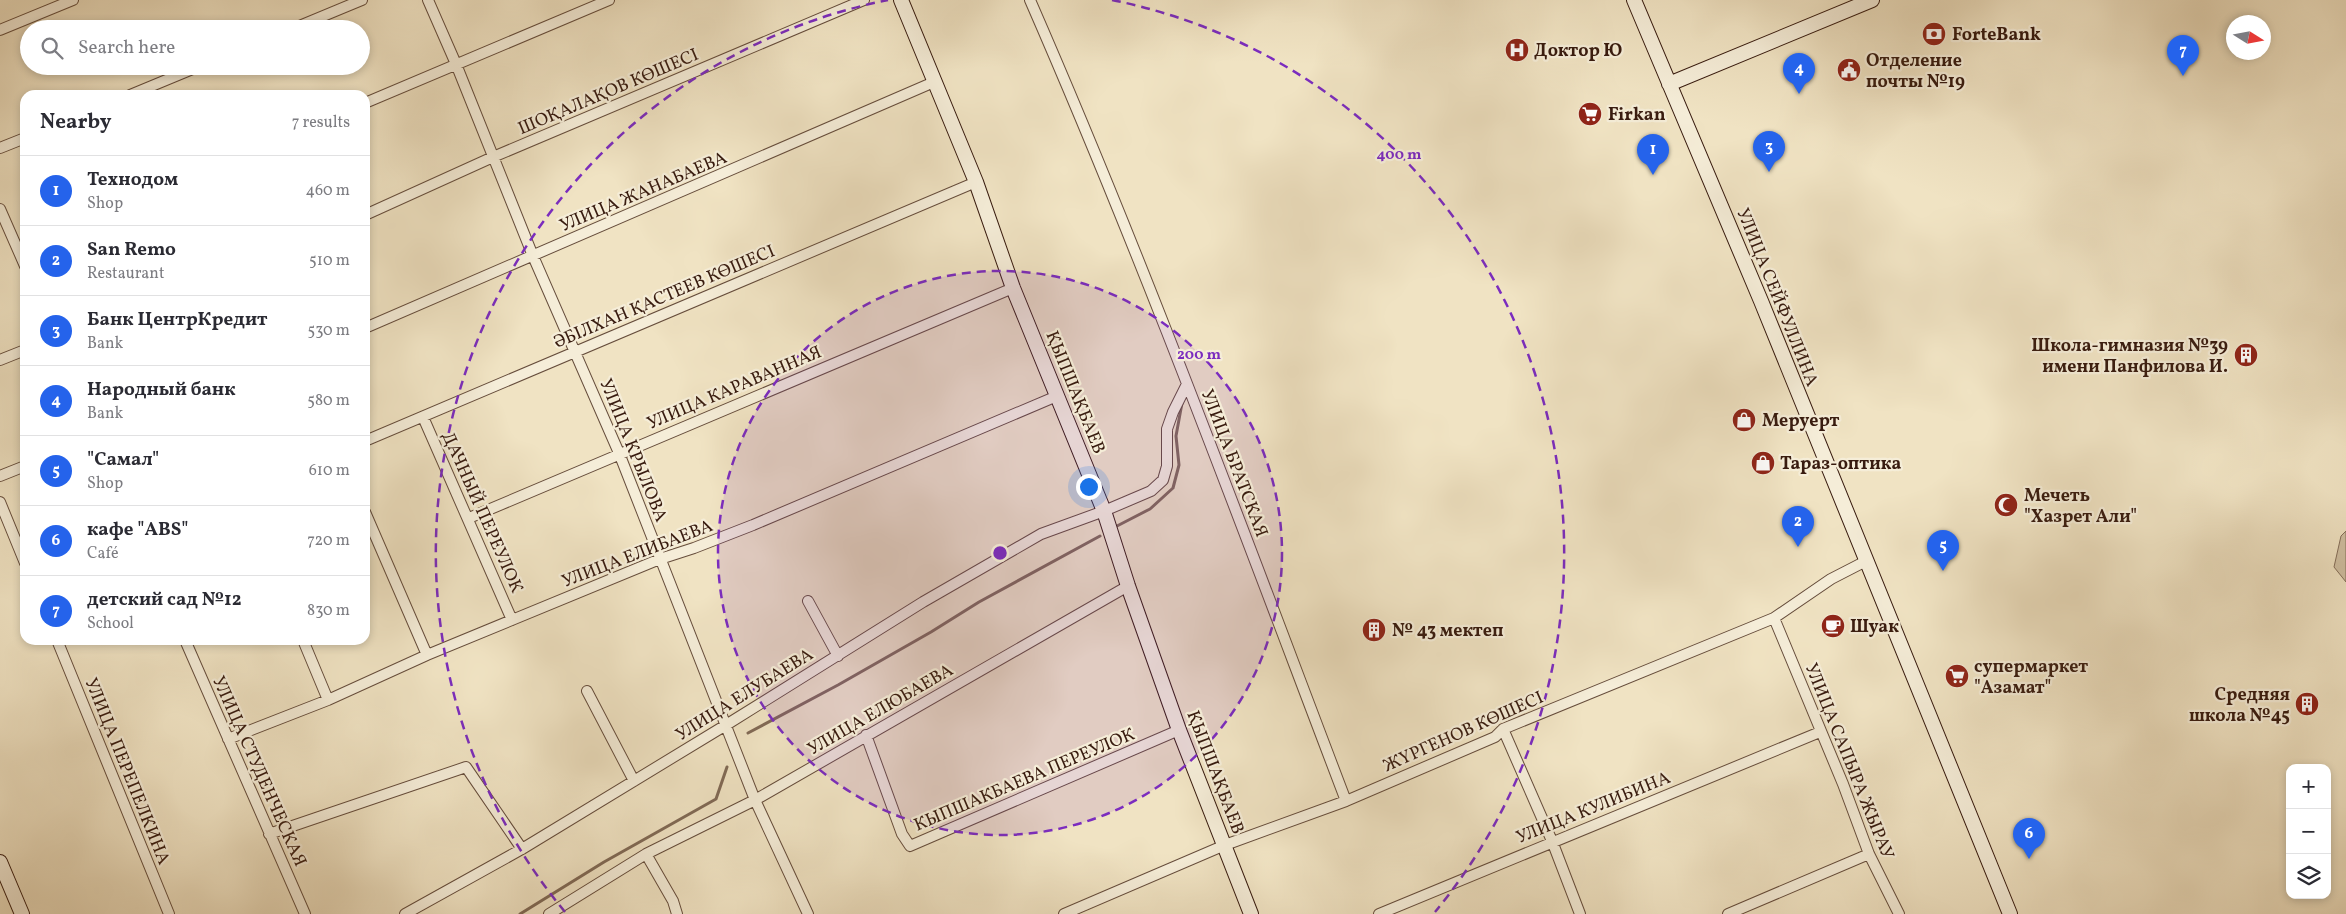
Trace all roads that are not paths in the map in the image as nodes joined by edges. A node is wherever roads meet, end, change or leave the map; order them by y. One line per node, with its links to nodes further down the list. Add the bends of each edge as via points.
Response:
1 (73, 0): 10 (street)
2 (362, 0): 11 (street)
3 (428, 0): 14 (street, УЛИЦА КРЫЛОВА)
4 (609, 0): 14 (street)
5 (864, 0): 22 (street, ШОҚАЛАҚОВ КӨШЕСІ)
6 (901, 0): 16 (street, ҚЫПШАҚБАЕВ)
7 (1030, 0): 33 (street, УЛИЦА БРАТСКАЯ, via 1086,127)
8 (1634, 0): 17 (street, УЛИЦА СЕЙФУЛЛИНА)
9 (1872, 0): 17 (street)
10 (24, 20)
11 (314, 20)
12 (20, 22): 13 (street)
13 (0, 30)
14 (456, 64): 19 (street); 22 (street, УЛИЦА КРЫЛОВА)
15 (178, 75): 18 (street)
16 (934, 82): 23 (street, ҚЫПШАҚБАЕВ); 27 (street, УЛИЦА ЖАНАБАЕВА)
17 (1670, 84): 46 (street, УЛИЦА СЕЙФУЛЛИНА)
18 (142, 90)
19 (370, 101)
20 (20, 140): 21 (street)
21 (0, 148)
22 (493, 157): 25 (street, ШОҚАЛАҚОВ КӨШЕСІ); 27 (street, УЛИЦА КРЫЛОВА)
23 (976, 182): 28 (street, ҚЫПШАҚБАЕВ); 30 (street, ӘБІЛХАН ҚАСТЕЕВ КӨШЕСІ)
24 (0, 209): 26 (street)
25 (370, 213)
26 (20, 245)
27 (533, 256): 29 (street, УЛИЦА ЖАНАБАЕВА); 30 (street, УЛИЦА КРЫЛОВА)
28 (1013, 288): 34 (street, ҚЫПШАҚБАЕВ); 37 (street, УЛИЦА КАРАВАННАЯ)
29 (370, 326)
30 (576, 351): 35 (street, ӘБІЛХАН ҚАСТЕЕВ КӨШЕСІ); 37 (street, УЛИЦА КРЫЛОВА)
31 (20, 352): 32 (street)
32 (0, 360)
33 (1188, 384): 41 (street, УЛИЦА ЕЛУБАЕВА, via 1167,429 1168,466 1163,480 1151,491); 66 (street, УЛИЦА БРАТСКАЯ)
34 (1057, 396): 41 (street, ҚЫПШАҚБАЕВ); 45 (street, УЛИЦА ЕЛИБАЕВА, via 754,525)
35 (423, 417): 36 (street, ӘБІЛХАН ҚАСТЕЕВ КӨШЕСІ); 42 (street, ДАЧНЫЙ ПЕРЕУЛОК)
36 (370, 439)
37 (620, 453): 42 (street, УЛИЦА КАРАВАННАЯ); 45 (street, УЛИЦА КРЫЛОВА)
38 (20, 468): 39 (street)
39 (0, 476)
40 (0, 502): 44 (street)
41 (1104, 511): 47 (street, ҚЫПШАҚБАЕВ); 55 (street, УЛИЦА ЕЛУБАЕВА, via 1041,534)
42 (468, 518): 50 (street, ДАЧНЫЙ ПЕРЕУЛОК)
43 (370, 524): 54 (street)
44 (20, 551)
45 (660, 559): 50 (street, УЛИЦА ЕЛИБАЕВА); 58 (street, УЛИЦА КРЫЛОВА)
46 (1866, 560): 49 (street, ЖҮРГЕНОВ КӨШЕСІ, via 1831,579); 87 (street, УЛИЦА СЕЙФУЛЛИНА)
47 (1128, 586): 60 (street, ҚЫПШАҚБАЕВ); 62 (street, УЛИЦА ЕЛЮБАЕВА)
48 (808, 601): 55 (street)
49 (1774, 618): 59 (street, ЖҮРГЕНОВ КӨШЕСІ); 61 (street, УЛИЦА САПЫРА ЖЫРАУ)
50 (512, 620): 54 (street, УЛИЦА ЕЛИБАЕВА)
51 (59, 645): 75 (street, УЛИЦА ПЕРЕПЕЛКИНА)
52 (188, 645): 63 (street, УЛИЦА СТУДЕНЧЕСКАЯ)
53 (304, 645): 57 (street)
54 (427, 655): 57 (street, УЛИЦА ЕЛИБАЕВА)
55 (838, 656): 58 (street, УЛИЦА ЕЛУБАЕВА)
56 (587, 692): 64 (street)
57 (328, 700): 63 (street, УЛИЦА ЕЛИБАЕВА)
58 (726, 726): 64 (street, УЛИЦА ЕЛУБАЕВА); 65 (street, УЛИЦА КРЫЛОВА)
59 (1503, 729): 66 (street, ЖҮРГЕНОВ КӨШЕСІ, via 1495,737); 68 (street)
60 (1179, 730): 62 (street, КЫПШАКБАЕВА ПЕРЕУЛОК, via 910,846 902,834); 69 (street, ҚЫПШАҚБАЕВ)
61 (1820, 732): 68 (street, УЛИЦА КУЛИБИНА); 72 (street, УЛИЦА САПЫРА ЖЫРАУ)
62 (866, 735): 65 (street, УЛИЦА ЕЛЮБАЕВА)
63 (228, 739): 67 (street, УЛИЦА СТУДЕНЧЕСКАЯ)
64 (634, 781): 70 (street, УЛИЦА ЕЛУБАЕВА)
65 (755, 800): 71 (street, УЛИЦА ЕЛЮБАЕВА); 80 (street, УЛИЦА КРЫЛОВА)
66 (1346, 801): 69 (street, ЖҮРГЕНОВ КӨШЕСІ)
67 (269, 834): 70 (street, via 466,767); 76 (street, УЛИЦА СТУДЕНЧЕСКАЯ)
68 (1552, 842): 83 (street, УЛИЦА КУЛИБИНА); 84 (street)
69 (1225, 844): 81 (street, ЖҮРГЕНОВ КӨШЕСІ); 82 (street, ҚЫПШАҚБАЕВ)
70 (522, 849): 77 (street, УЛИЦА ЕЛУБАЕВА)
71 (646, 854): 78 (street, УЛИЦА ЕЛЮБАЕВА); 79 (street, via 674,901)
72 (1869, 854): 85 (street); 86 (street, УЛИЦА САПЫРА ЖЫРАУ)
73 (0, 862): 74 (street)
74 (22, 914)
75 (169, 914)
76 (306, 914)
77 (405, 914)
78 (549, 914)
79 (677, 914)
80 (808, 914)
81 (1064, 914)
82 (1251, 914)
83 (1379, 914)
84 (1580, 914)
85 (1728, 914)
86 (1899, 914)
87 (2010, 914)

